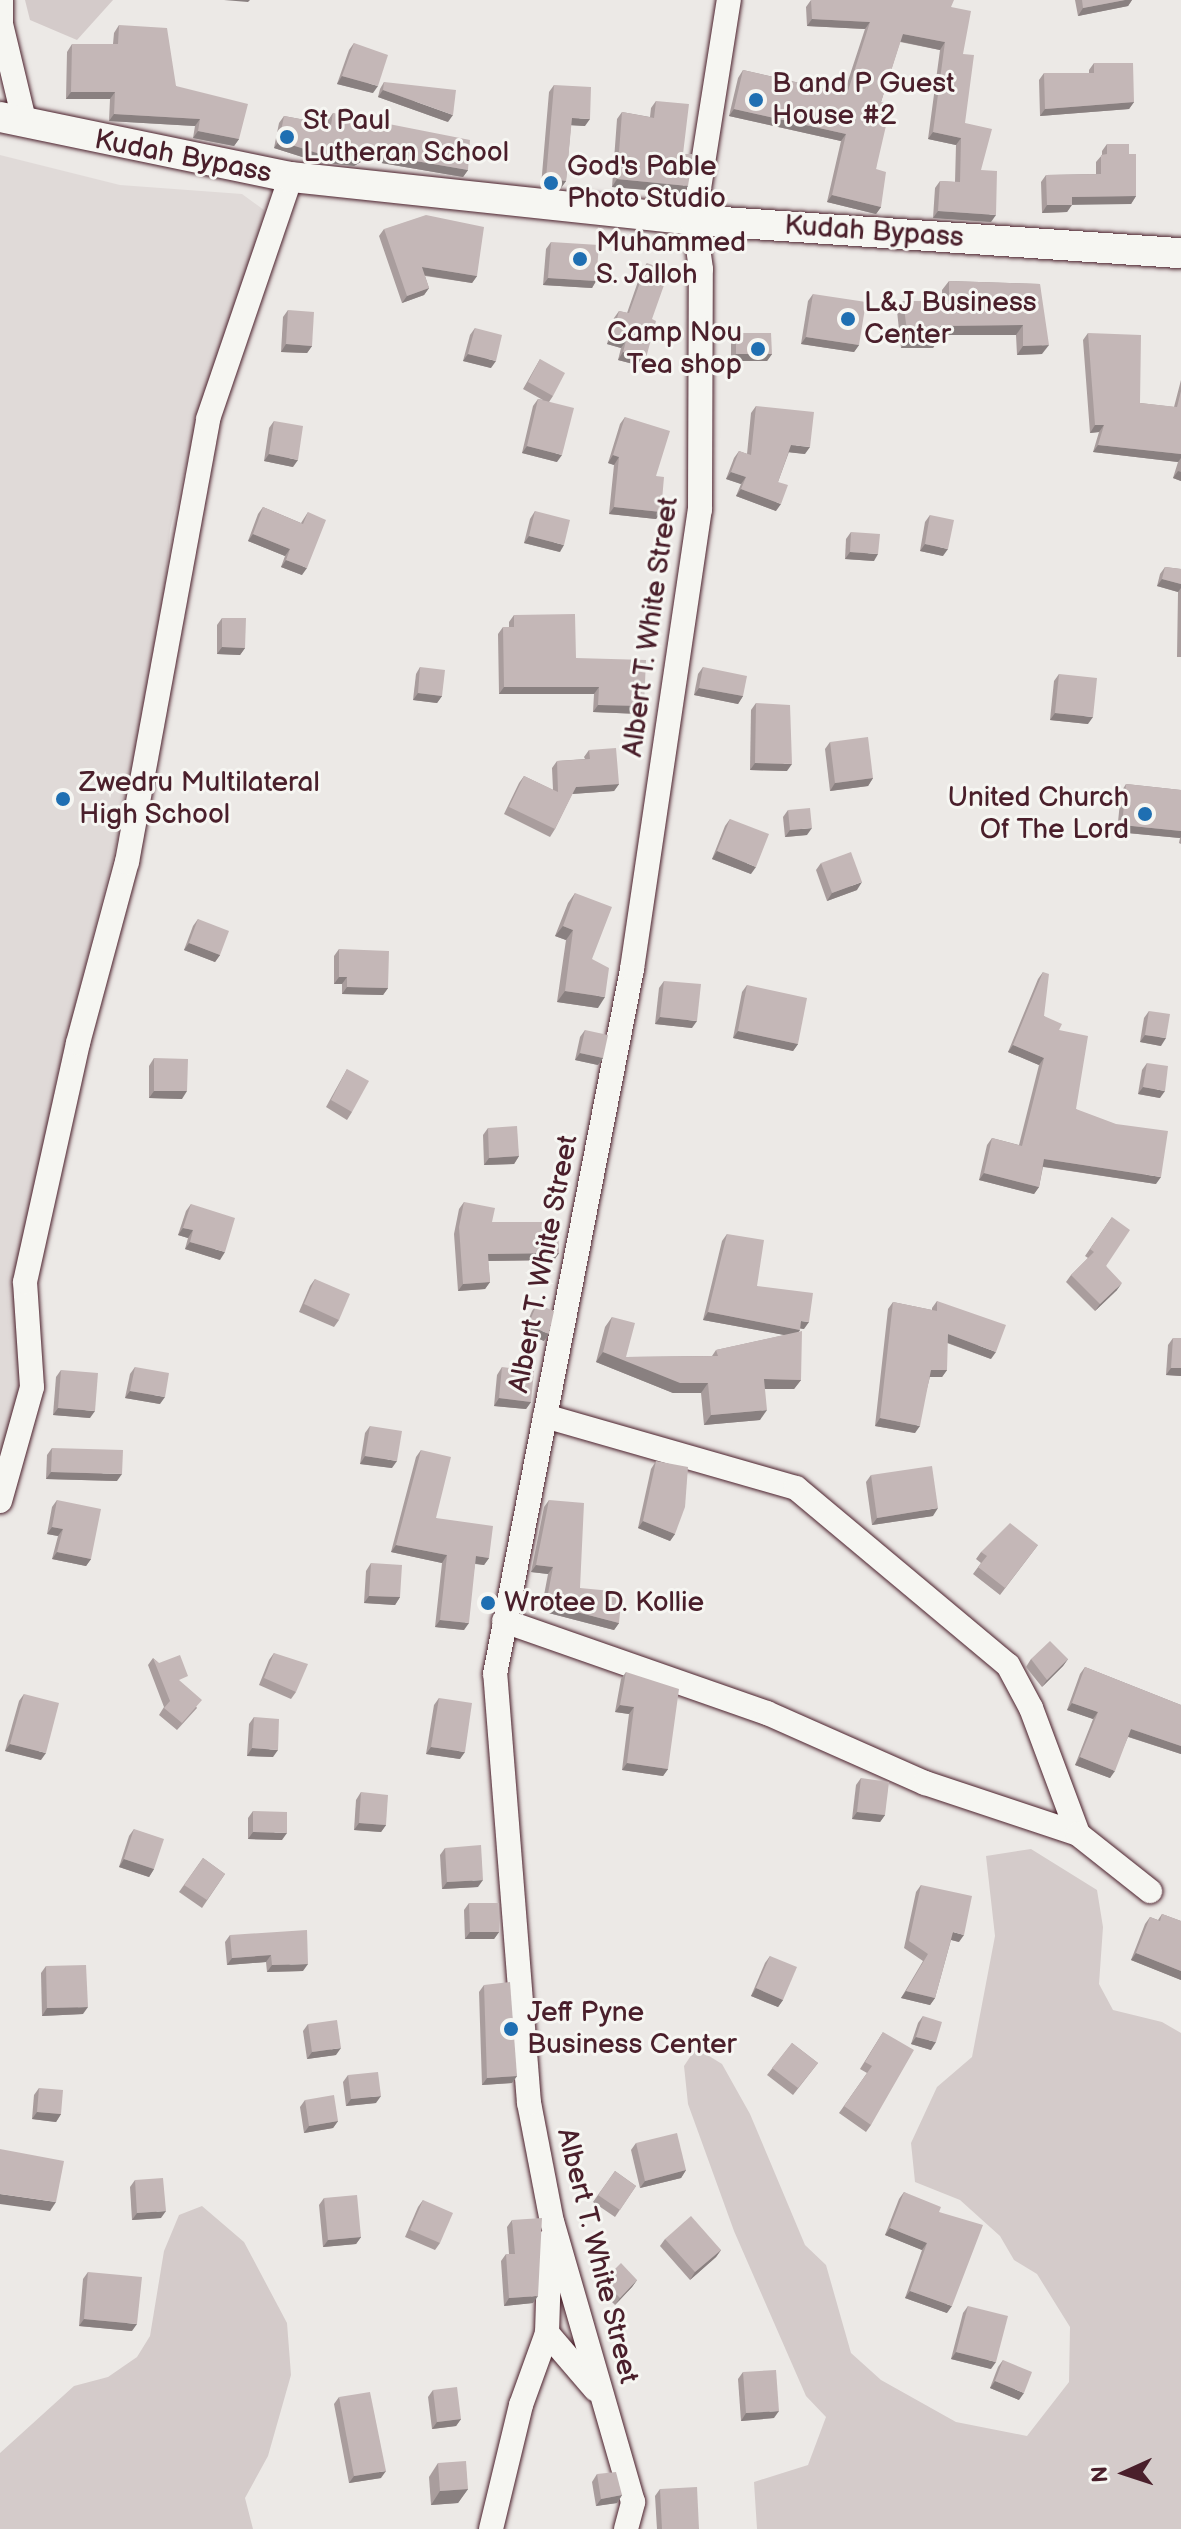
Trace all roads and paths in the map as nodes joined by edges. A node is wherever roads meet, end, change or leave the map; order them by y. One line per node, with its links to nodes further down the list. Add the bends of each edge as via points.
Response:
1 (1, 0): 3 (street)
2 (729, 0): 6 (street, Albert T. White Street)
3 (0, 25): 4 (street)
4 (12, 118): 5 (street, Kudah Bypass, via 84,138)
5 (291, 177): 6 (street, Kudah Bypass); 9 (street, via 208,419 127,862 78,1043 25,1282 32,1387)
6 (694, 220): 7 (street, Kudah Bypass); 8 (street, Albert T. White Street, via 701,269 700,510 632,969)
7 (1181, 253)
8 (545, 1416): 10 (street, Albert T. White Street); 11 (street, via 796,1488 1008,1665 1031,1708)
9 (0, 1501)
10 (504, 1621): 11 (street, via 767,1713 925,1783); 13 (street, Albert T. White Street, via 495,1674 497,1706 529,2103)
11 (1078, 1834): 12 (street)
12 (1150, 1891)
13 (552, 2222): 14 (street); 15 (street, Albert T. White Street)
14 (547, 2333): 15 (street); 16 (street, via 521,2405)
15 (601, 2397): 17 (street, Albert T. White Street, via 633,2502)
16 (491, 2529)
17 (626, 2529)

